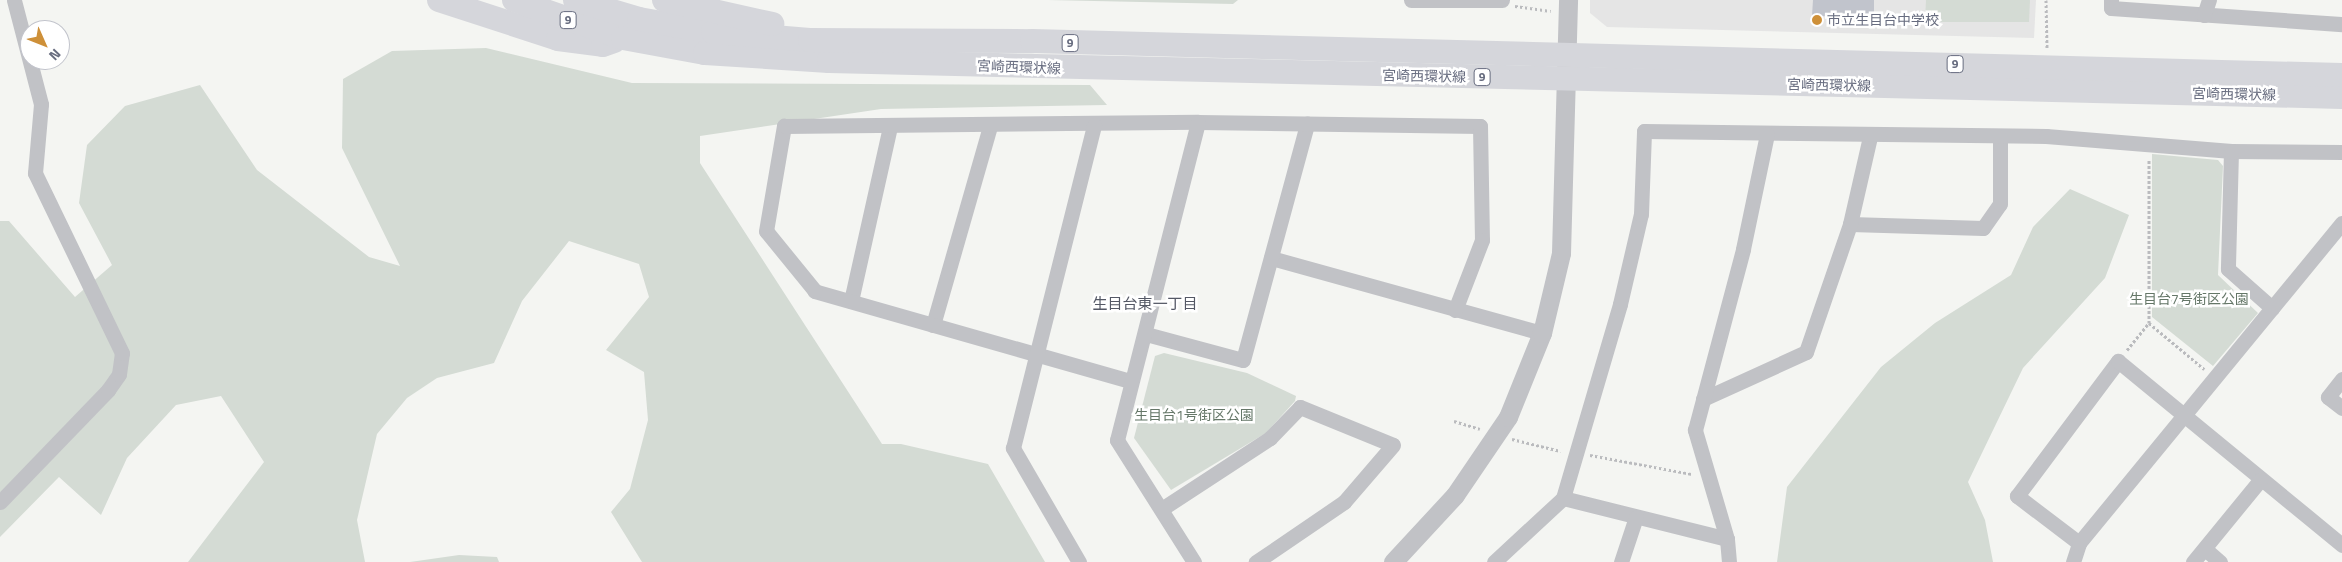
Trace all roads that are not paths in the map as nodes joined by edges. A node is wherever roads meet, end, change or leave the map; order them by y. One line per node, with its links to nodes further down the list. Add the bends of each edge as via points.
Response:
1 (14, 0): 46 (street, via 41,104 35,173 122,353 119,374 108,390)
2 (439, 0): 13 (main road, via 558,39 603,45)
3 (514, 0): 13 (main road, 宮崎西環状線 / 9)
4 (575, 0): 14 (main road, 宮崎西環状線 / 9, via 639,19 713,32 810,40)
5 (664, 0): 14 (main road, via 771,24 1014,33)
6 (1411, 0): 9 (street)
7 (2111, 0): 11 (street, via 2111,8)
8 (2209, 0): 11 (street)
9 (1502, 2)
10 (1568, 7): 15 (street)
11 (2204, 15): 12 (street)
12 (2342, 24)
13 (623, 38): 17 (main road, 宮崎西環状線 / 9, via 704,53 829,61)
14 (1032, 41): 15 (main road, 宮崎西環状線 / 9)
15 (1568, 54): 16 (main road, 宮崎西環状線 / 9); 17 (street)
16 (2342, 75)
17 (1569, 78): 18 (main road, 宮崎西環状線 / 9); 36 (street, via 1561,253)
18 (2342, 97)
19 (1198, 122): 20 (street); 22 (street); 37 (street)
20 (1307, 124): 31 (street); 34 (street, via 1480,126 1482,240)
21 (990, 126): 22 (street); 23 (street); 35 (street)
22 (1094, 126): 38 (street)
23 (890, 127): 32 (street); 32 (street, via 784,126 766,231 815,292)
24 (1767, 134): 25 (street); 41 (street, via 1743,249); 45 (street, via 1644,131 1641,214)
25 (1870, 136): 26 (street); 30 (street)
26 (2000, 138): 27 (street, via 2046,136); 30 (street, via 2000,204 1983,228)
27 (2231, 150): 28 (street); 33 (street, via 2228,269)
28 (2342, 152)
29 (2342, 223): 33 (street)
30 (1850, 224): 41 (street, via 1806,352)
31 (1271, 258): 34 (street); 37 (street, via 1243,360)
32 (851, 302): 35 (street)
33 (2272, 308): 43 (street)
34 (1455, 310): 36 (street)
35 (932, 325): 38 (street)
36 (1542, 333): 56 (street, via 1508,417 1455,495)
37 (1146, 334): 40 (street)
38 (1034, 354): 40 (street); 53 (street, via 1013,448)
39 (2342, 379): 42 (street, via 2328,397)
40 (1130, 381): 47 (street, via 1117,440)
41 (1703, 399): 49 (street, via 1694,430)
42 (2342, 408)
43 (2184, 414): 44 (street); 50 (street); 50 (street, via 2118,361 2017,496)
44 (2260, 480): 51 (street); 52 (street)
45 (1563, 498): 48 (street); 57 (street)
46 (0, 502)
47 (1163, 508): 54 (street); 55 (street, via 1270,438 1300,407 1393,445 1344,502)
48 (1636, 517): 49 (street); 58 (street)
49 (1727, 539): 59 (street)
50 (2079, 543): 60 (street)
51 (2342, 545)
52 (2205, 549): 61 (street); 62 (street)
53 (1079, 562)
54 (1194, 562)
55 (1256, 562)
56 (1393, 562)
57 (1494, 562)
58 (1621, 562)
59 (1729, 562)
60 (2072, 562)
61 (2193, 562)
62 (2220, 562)

